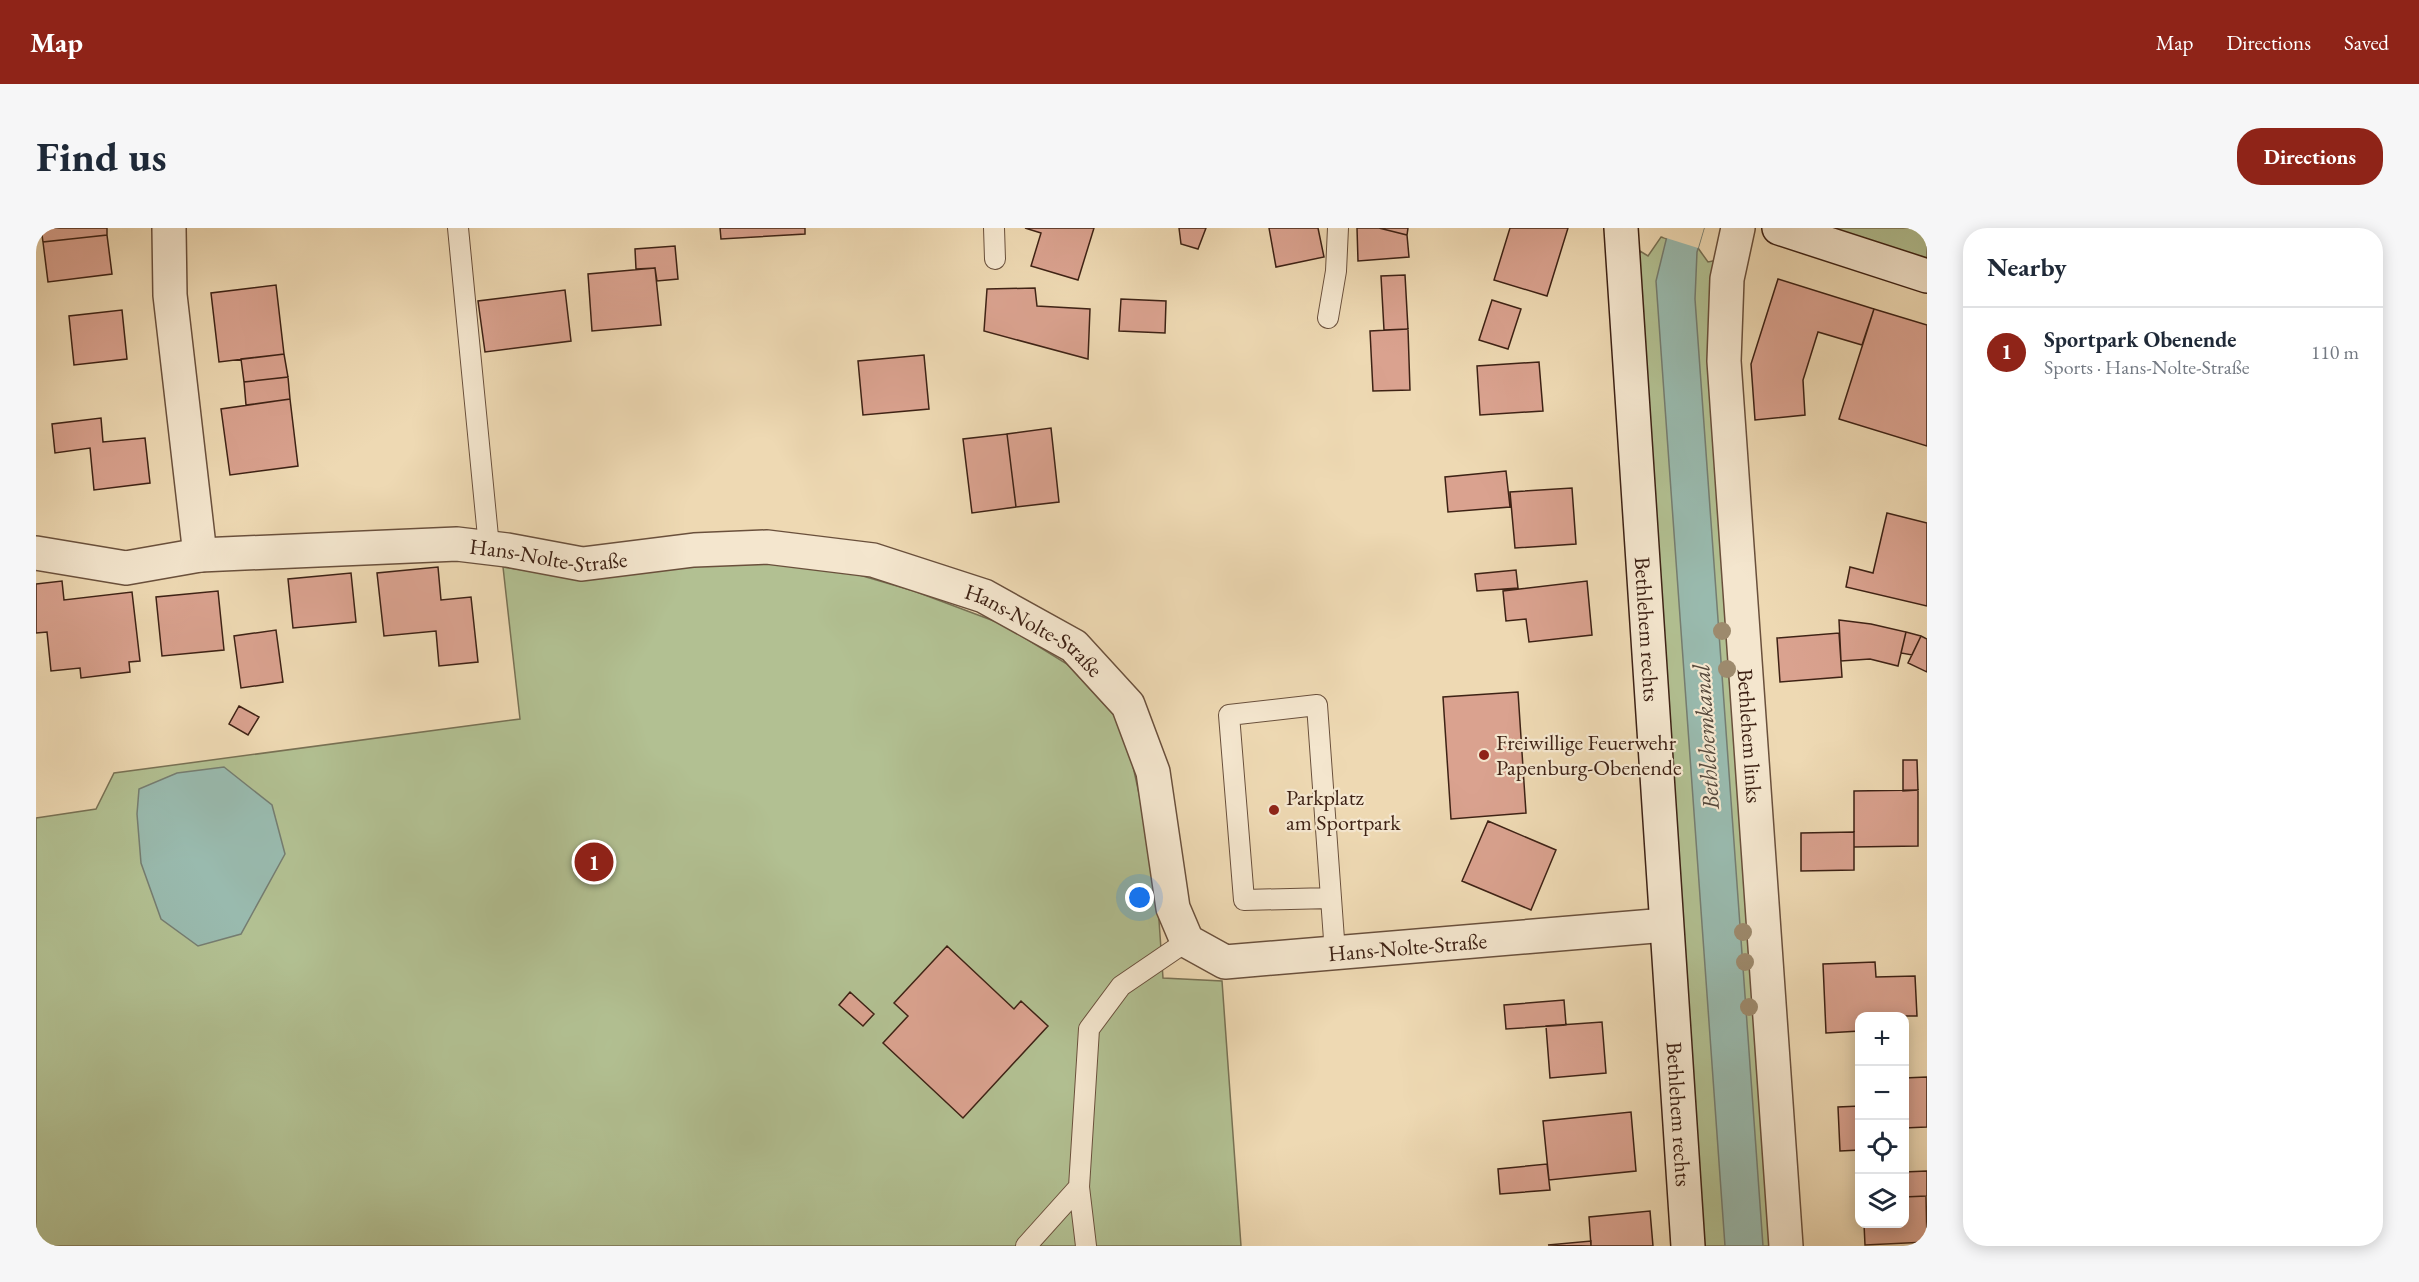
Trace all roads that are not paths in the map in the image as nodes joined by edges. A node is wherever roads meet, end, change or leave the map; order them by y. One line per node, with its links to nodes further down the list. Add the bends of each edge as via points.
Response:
1 (169, 228): 13 (street, via 170,295)
2 (458, 228): 11 (lane)
3 (994, 228): 8 (lane)
4 (1338, 228): 10 (lane)
5 (1621, 228): 15 (street, Bethlehem rechts)
6 (1738, 228): 22 (street, Bethlehem links, via 1727,279 1724,361)
7 (1779, 228): 9 (street)
8 (995, 259)
9 (1927, 276)
10 (1328, 318)
11 (489, 547): 13 (street, Hans-Nolte-Straße, via 457,544); 16 (street, Hans-Nolte-Straße, via 582,564 694,550 766,547 873,560 984,596 1074,646 1128,705 1153,772 1173,908)
12 (36, 553): 13 (street, Hans-Nolte-Straße, via 126,568)
13 (200, 555)
14 (1331, 898): 14 (lane, via 1317,705 1228,715 1244,900); 17 (lane)
15 (1666, 925): 17 (street, Hans-Nolte-Straße); 21 (street, Bethlehem rechts)
16 (1187, 941): 17 (street, Hans-Nolte-Straße, via 1225,962); 18 (lane, via 1121,986 1089,1029)
17 (1335, 953)
18 (1080, 1187): 19 (lane); 20 (lane)
19 (1026, 1246)
20 (1086, 1246)
21 (1688, 1246)
22 (1786, 1246)

